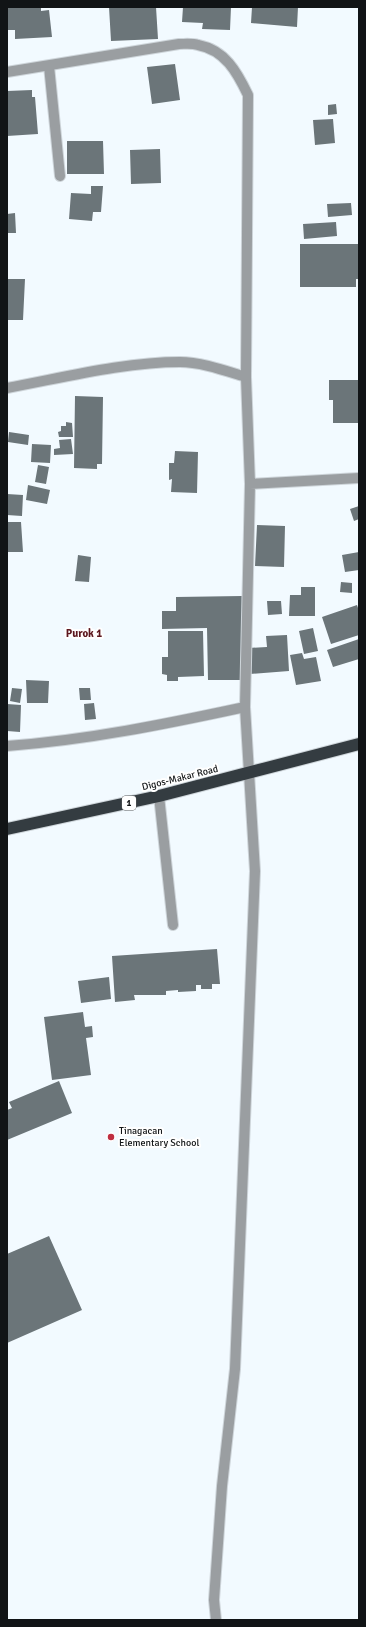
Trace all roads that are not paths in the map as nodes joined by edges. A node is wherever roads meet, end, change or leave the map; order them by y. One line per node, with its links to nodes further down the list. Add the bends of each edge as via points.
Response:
1 (49, 66): 2 (street); 3 (street); 4 (street, via 179,44 198,44 223,56 237,73 248,95)
2 (7, 72)
3 (60, 176)
4 (246, 377): 5 (street, via 213,367 181,362 108,370); 7 (street)
5 (7, 388)
6 (359, 478): 7 (street)
7 (250, 484): 8 (street)
8 (245, 707): 10 (street, via 152,727); 11 (street)
9 (358, 744): 11 (highway, Digos-Makar Road / 1)
10 (7, 746)
11 (250, 773): 12 (highway, Digos-Makar Road / 1); 15 (street, via 255,879 235,1369 222,1486)
12 (159, 796): 13 (highway, Digos-Makar Road / 1); 14 (street)
13 (7, 829)
14 (173, 925)
15 (215, 1618)

